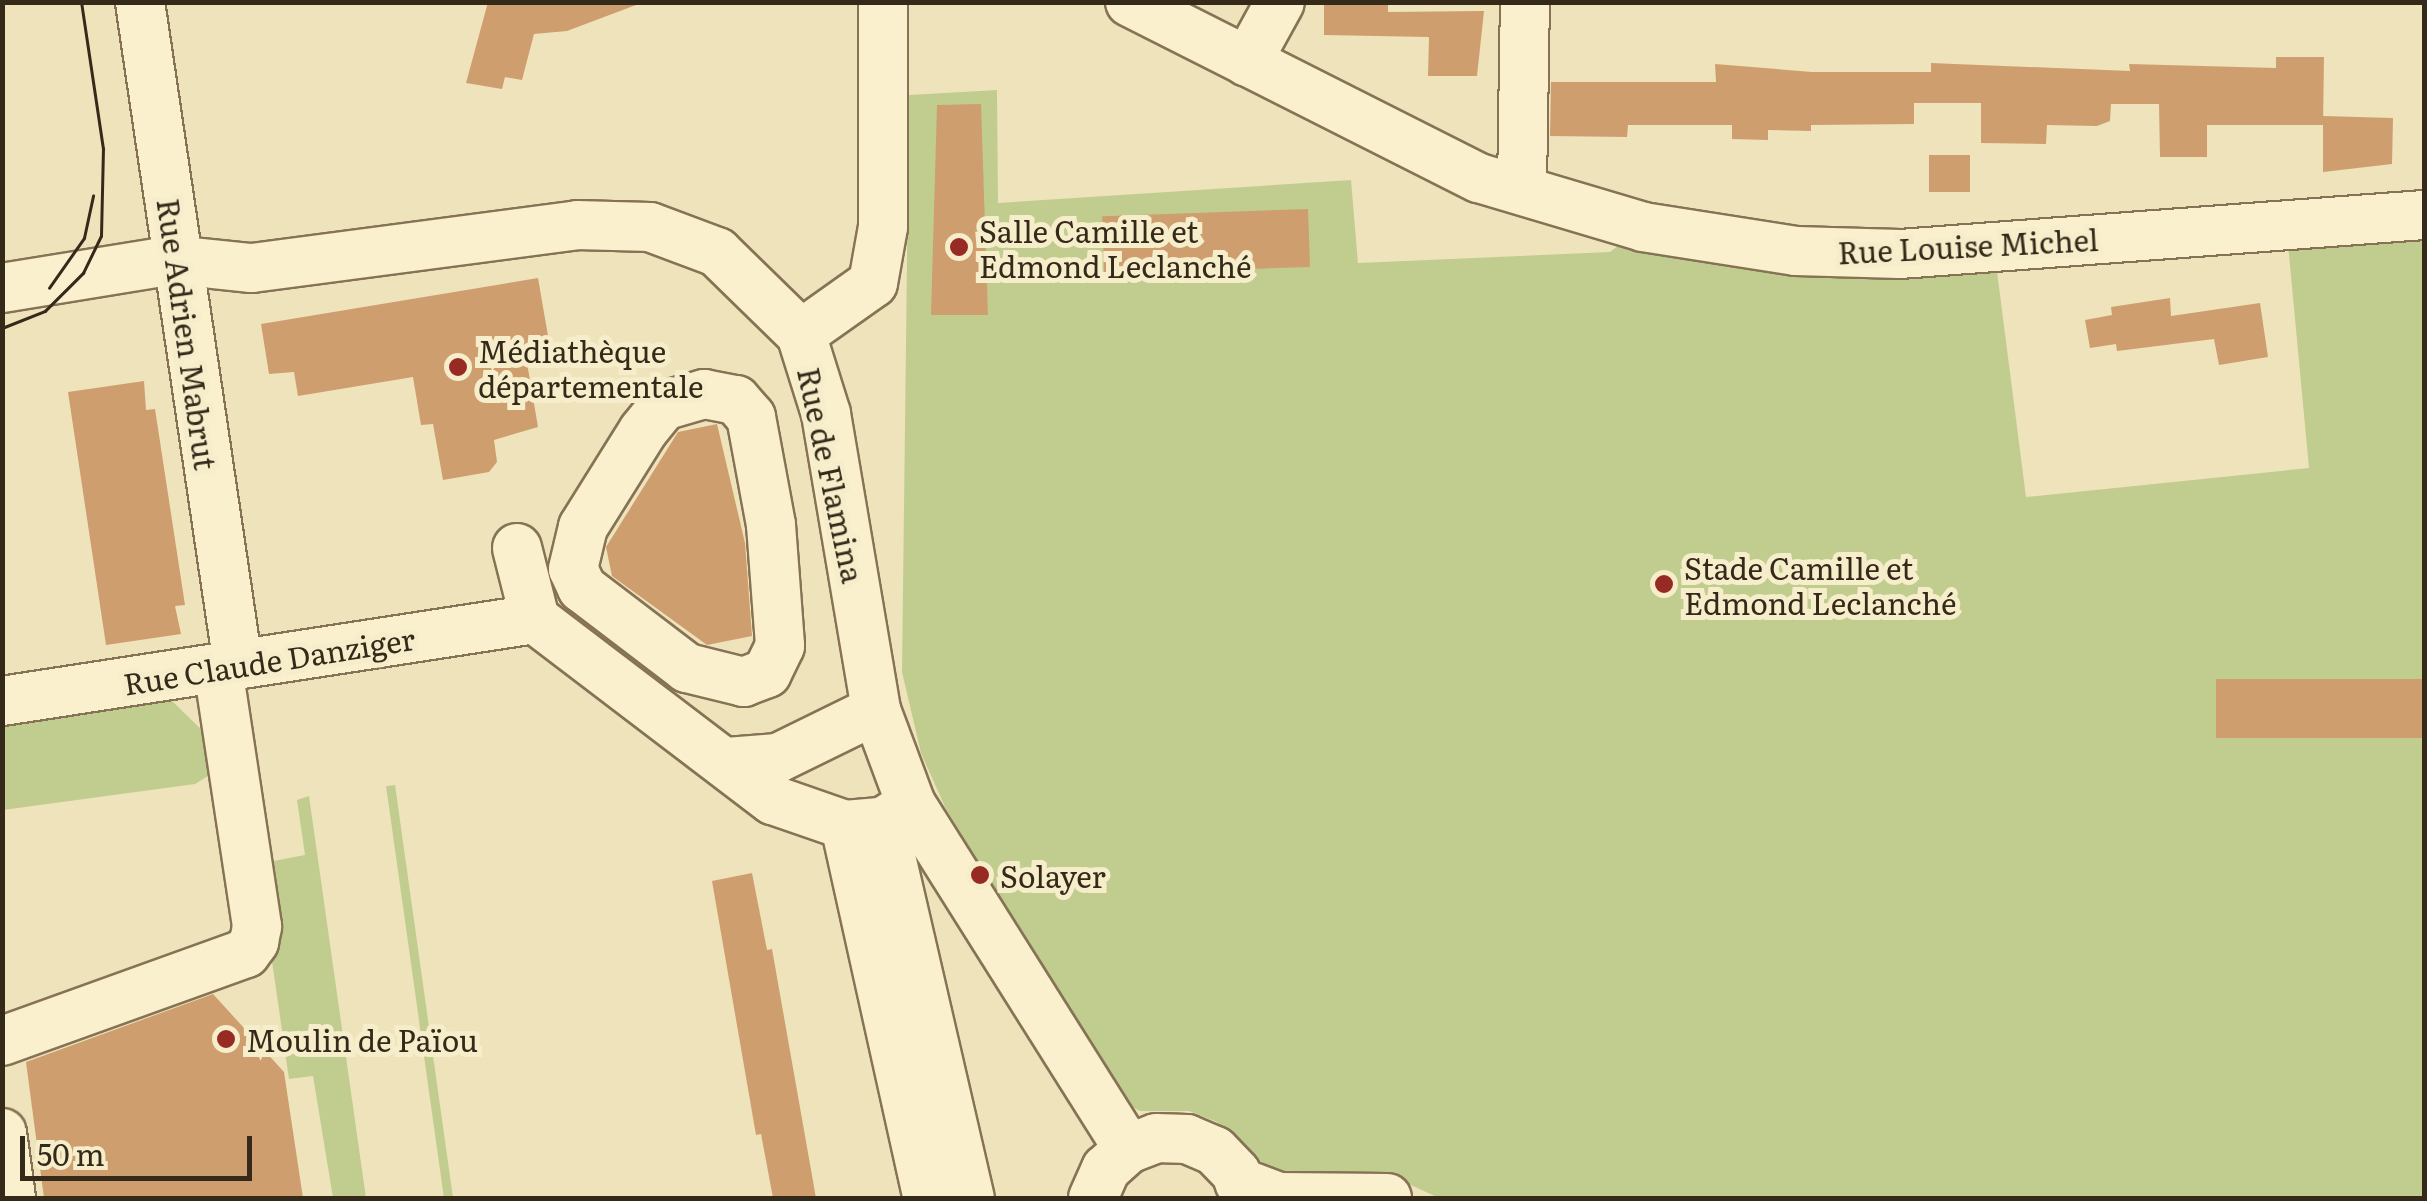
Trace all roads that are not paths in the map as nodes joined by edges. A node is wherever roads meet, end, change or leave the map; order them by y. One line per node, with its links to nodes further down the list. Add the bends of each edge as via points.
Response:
1 (140, 2): 9 (street, Rue Adrien Mabrut)
2 (883, 2): 11 (street, via 883,227 873,284)
3 (1130, 2): 6 (street, Rue Louise Michel)
4 (1280, 2): 6 (street)
5 (1525, 2): 7 (street)
6 (1246, 62): 7 (street, Rue Louise Michel, via 1479,178)
7 (1522, 188): 8 (street, Rue Louise Michel, via 1643,227 1796,251 1900,254)
8 (2424, 216)
9 (174, 260): 10 (street, Rue de Flamina); 11 (street, Rue de Flamina, via 252,268 576,225 650,227 716,252); 16 (street, Rue Adrien Mabrut)
10 (2, 288)
11 (801, 334): 12 (street, Rue de Flamina, via 826,414)
12 (844, 516): 13 (street); 18 (street, Rue de Flamina)
13 (771, 525): 14 (street, via 780,646 768,672 744,682 687,668 582,588); 14 (street, via 752,416 736,400 704,394 663,406 643,431 582,527)
14 (574, 568): 15 (street, via 522,560)
15 (535, 618): 16 (street, Rue Claude Danziger); 19 (street)
16 (228, 666): 17 (street, Rue Claude Danziger); 21 (street, Rue Adrien Mabrut, via 254,942 246,953)
17 (2, 700)
18 (876, 710): 19 (street, via 778,758); 20 (street, Rue de Flamina)
19 (727, 762): 20 (street, via 774,800)
20 (880, 817): 23 (street, Rue de Flamina); 26 (street); 27 (street)
21 (2, 1041)
22 (2, 1133): 25 (street)
23 (1128, 1149): 24 (street, via 1156,1138 1187,1139 1215,1151); 28 (street, via 1106,1169)
24 (1242, 1190): 29 (street)
25 (11, 1198)
26 (928, 1198)
27 (970, 1198)
28 (1093, 1198)
29 (1387, 1198)

